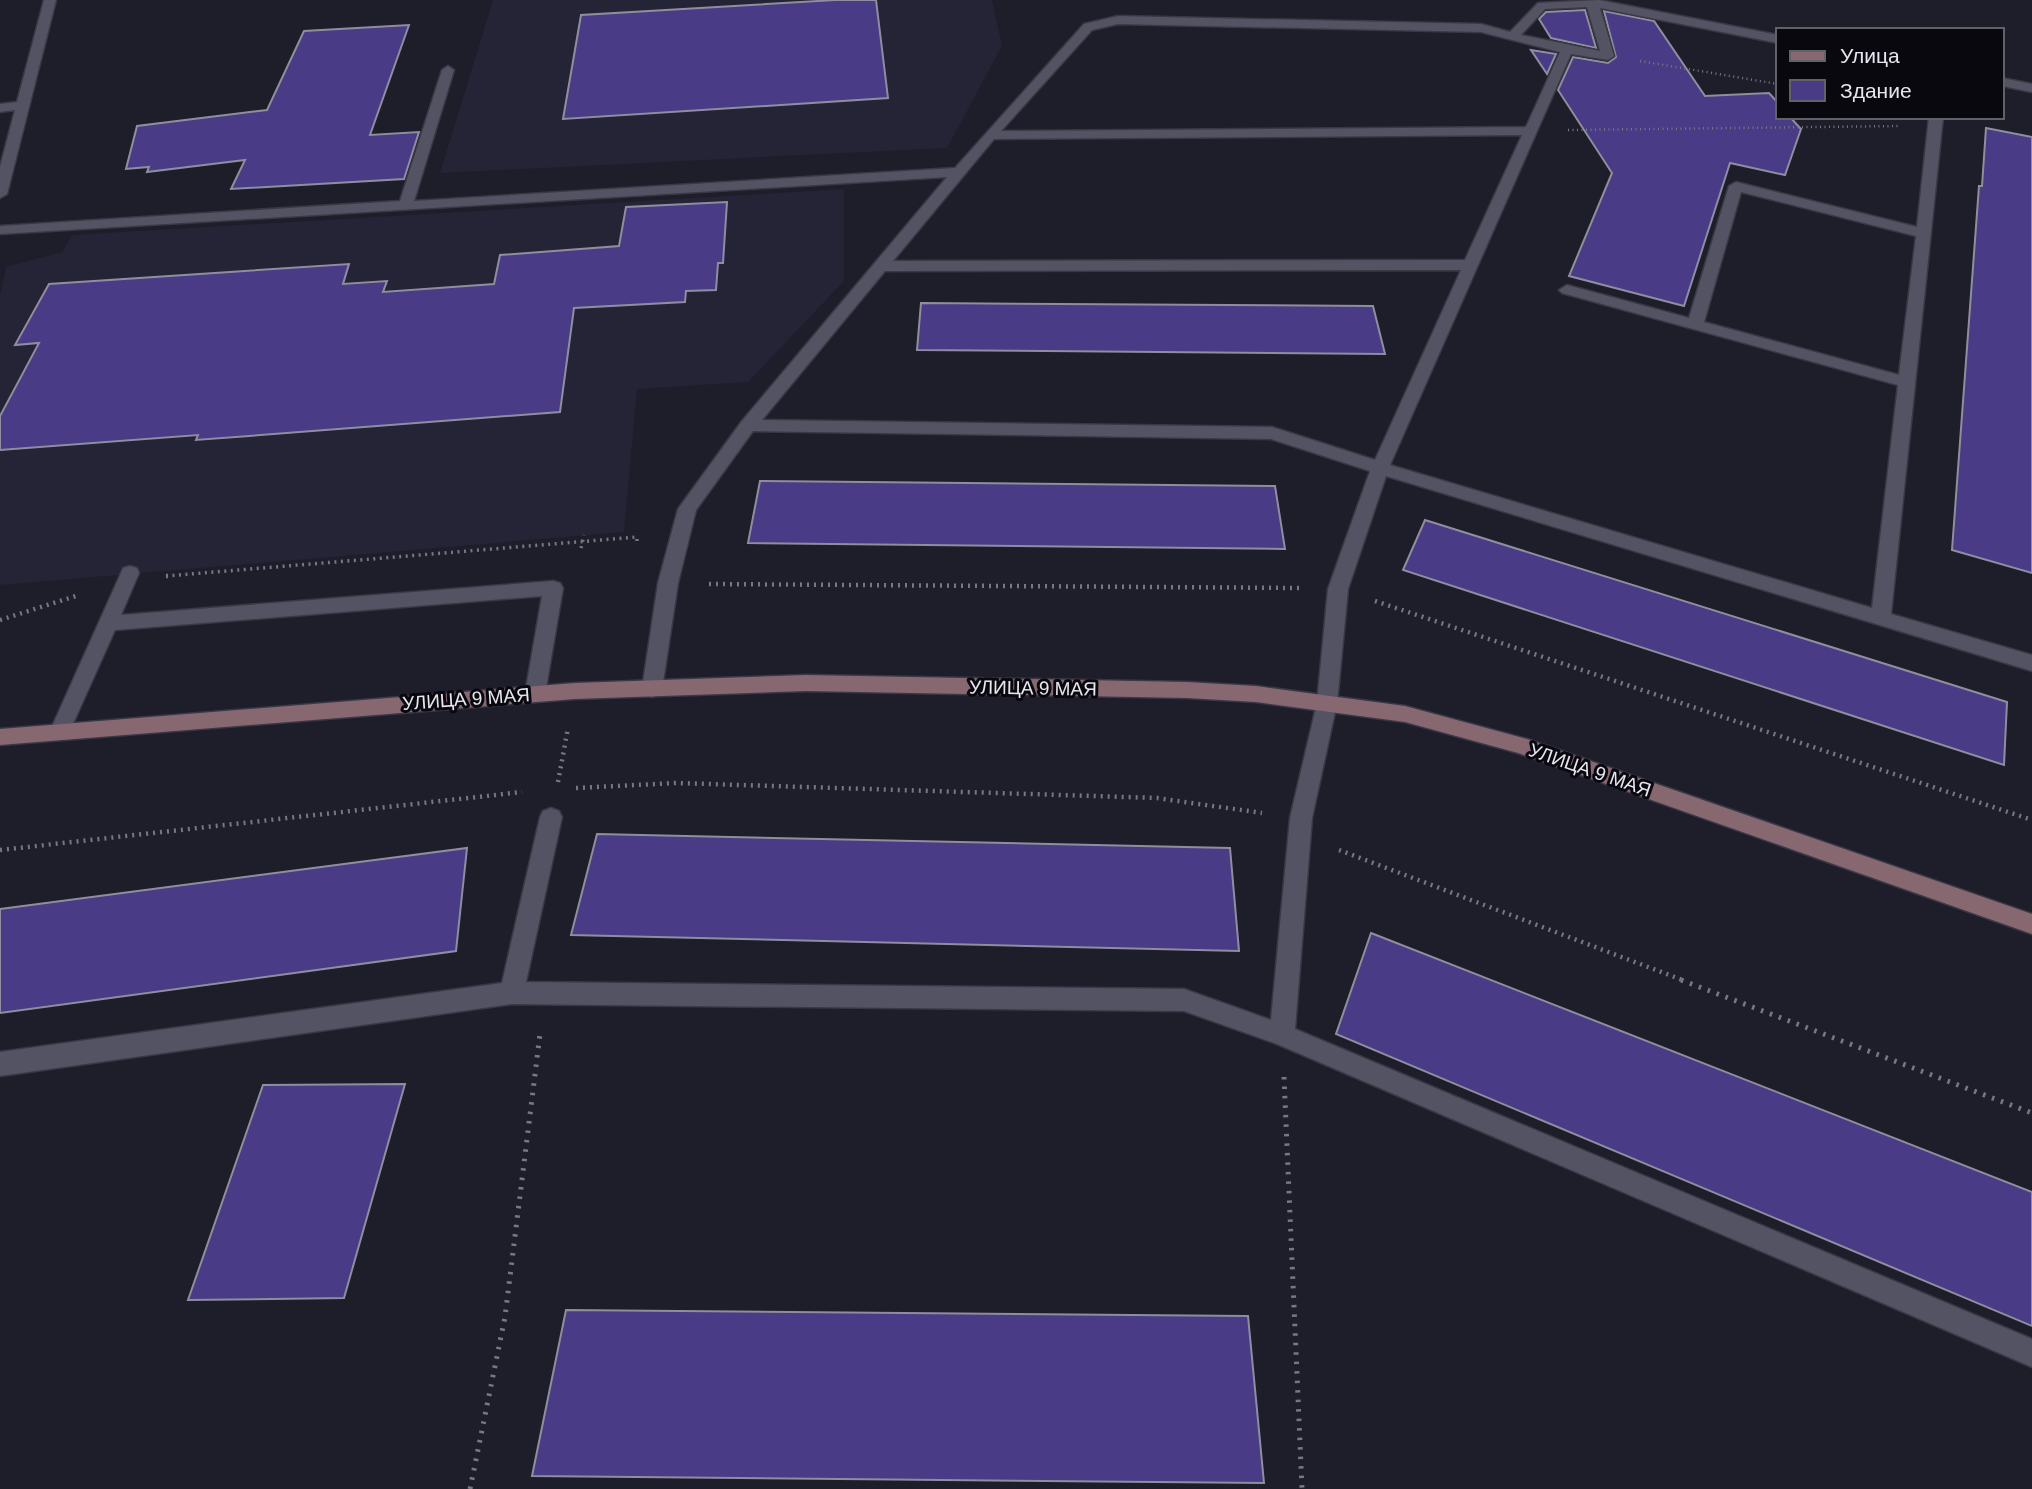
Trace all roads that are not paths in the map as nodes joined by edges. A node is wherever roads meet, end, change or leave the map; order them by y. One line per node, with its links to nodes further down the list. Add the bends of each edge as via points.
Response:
1 (50, 0): 9 (lane)
2 (1592, 1): 3 (lane, via 1542,6); 4 (lane); 5 (lane, via 1608,56)
3 (1516, 34): 5 (lane); 13 (lane, via 1481,28 1118,20 1088,27)
4 (1776, 39)
5 (1567, 50): 12 (lane)
6 (448, 70): 16 (lane)
7 (2004, 82): 8 (lane)
8 (2032, 88)
9 (21, 105): 10 (lane); 15 (lane)
10 (0, 108)
11 (1936, 122): 18 (lane)
12 (1531, 131): 13 (lane); 19 (lane)
13 (990, 135): 14 (lane)
14 (959, 172): 16 (lane); 20 (lane)
15 (0, 194)
16 (406, 204): 17 (lane)
17 (0, 230)
18 (1923, 233): 22 (lane, via 1736,186); 23 (lane)
19 (1471, 265): 20 (lane); 25 (lane)
20 (881, 266): 24 (lane)
21 (1567, 290): 22 (lane)
22 (1695, 324): 23 (lane)
23 (1907, 382): 27 (lane)
24 (748, 425): 25 (lane, via 1272,433); 30 (lane, via 687,509 668,583)
25 (1380, 468): 27 (lane); 32 (lane, via 1338,589)
26 (130, 573): 28 (lane)
27 (1881, 618): 29 (lane)
28 (108, 623): 31 (lane, via 552,587); 33 (lane)
29 (2032, 663)
30 (652, 689): 31 (main road, УЛИЦА 9 МАЯ); 32 (main road, УЛИЦА 9 МАЯ, via 806,683 1187,690)
31 (535, 694): 33 (main road, УЛИЦА 9 МАЯ)
32 (1327, 702): 36 (main road, УЛИЦА 9 МАЯ, via 1405,714 1520,745); 38 (lane, via 1301,827)
33 (60, 731): 34 (main road, УЛИЦА 9 МАЯ)
34 (0, 737)
35 (551, 817): 37 (lane)
36 (2032, 924)
37 (512, 993): 38 (lane, via 1184,1000); 39 (lane)
38 (1282, 1035): 40 (lane)
39 (0, 1063)
40 (2032, 1353)

